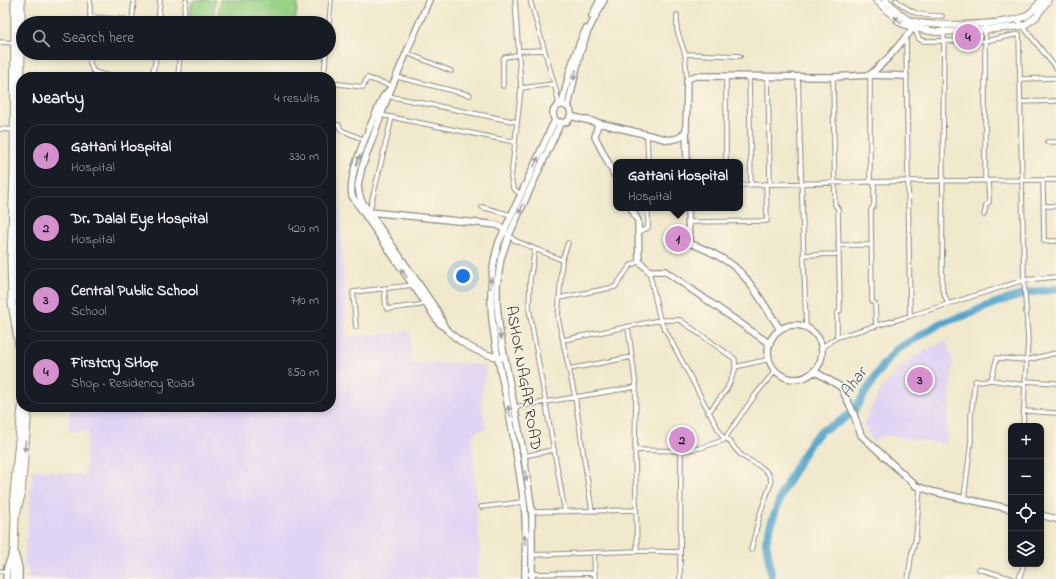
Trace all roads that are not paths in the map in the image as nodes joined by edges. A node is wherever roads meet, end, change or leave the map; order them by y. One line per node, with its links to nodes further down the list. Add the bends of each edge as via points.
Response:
1 (15, 0): 19 (highway)
2 (21, 0): 20 (highway)
3 (90, 0): 21 (street)
4 (134, 0): 22 (street)
5 (160, 0): 23 (street)
6 (186, 0): 24 (street)
7 (331, 0): 25 (street)
8 (429, 0): 39 (street)
9 (515, 0): 40 (street)
10 (530, 0): 38 (street)
11 (600, 0): 75 (street, via 580,39 568,76)
12 (604, 0): 75 (street, one-way to 75, via 587,33)
13 (876, 0): 29 (main road, one-way to 13, via 901,24)
14 (886, 0): 29 (main road)
15 (896, 0): 26 (street, via 919,15)
16 (1041, 0): 27 (main road, via 1026,16)
17 (1048, 0): 30 (main road, via 1036,17)
18 (677, 15): 41 (street, via 677,30)
19 (16, 16)
20 (20, 16)
21 (90, 16)
22 (132, 16)
23 (159, 16)
24 (184, 16)
25 (330, 16)
26 (942, 16)
27 (1017, 19): 30 (street); 31 (main road)
28 (944, 24): 29 (main road); 31 (main road); 32 (street)
29 (916, 26): 32 (main road, via 938,32); 33 (street); 35 (street, via 919,39)
30 (1022, 26): 31 (main road); 48 (street)
31 (985, 27): 32 (main road); 34 (street)
32 (944, 31): 35 (street)
33 (906, 38): 55 (street); 61 (street)
34 (985, 40): 35 (street); 64 (street, via 1018,34); 100 (street)
35 (944, 41): 99 (street)
36 (0, 42): 37 (street)
37 (16, 43)
38 (544, 50): 40 (street); 67 (street)
39 (407, 52): 49 (street); 62 (street)
40 (518, 53): 68 (street, via 503,59); 70 (street)
41 (685, 54): 42 (street); 65 (street)
42 (740, 56)
43 (19, 60): 50 (highway)
44 (90, 60): 51 (street, via 93,70)
45 (155, 60): 52 (street)
46 (179, 60): 53 (street)
47 (325, 60): 54 (street)
48 (1056, 68)
49 (451, 71)
50 (19, 72)
51 (96, 72)
52 (153, 72)
53 (178, 72)
54 (324, 72)
55 (870, 75): 60 (street); 61 (street); 102 (street)
56 (726, 76): 57 (street); 65 (street, via 695,76); 94 (street)
57 (748, 76): 58 (street); 107 (street)
58 (768, 76): 59 (street); 105 (street)
59 (798, 76): 60 (street); 103 (street)
60 (833, 76): 104 (street)
61 (906, 76): 98 (street)
62 (397, 77): 69 (street); 71 (street)
63 (1056, 78): 64 (street)
64 (1020, 79): 74 (street)
65 (688, 80): 85 (street)
66 (336, 84): 69 (street, via 363,87 368,78)
67 (554, 84): 70 (street); 75 (street)
68 (502, 86)
69 (392, 87): 72 (street); 87 (street, via 385,94)
70 (521, 88): 80 (street)
71 (470, 95)
72 (388, 96): 76 (street); 80 (street)
73 (1056, 101): 74 (street)
74 (1020, 102): 101 (street)
75 (563, 106): 77 (street, via 570,110); 79 (street, via 553,111)
76 (381, 115): 78 (street); 115 (street, via 359,181 360,197)
77 (570, 116): 79 (street, via 566,122); 81 (street)
78 (392, 117): 88 (street); 115 (street)
79 (558, 121): 108 (street, one-way to 79); 122 (street, ASHOK NAGAR ROAD, one-way to 122)
80 (517, 122): 88 (street)
81 (598, 123): 86 (street); 95 (street, via 595,137)
82 (336, 125): 87 (street, via 340,125 341,130)
83 (0, 129): 84 (street)
84 (16, 130)
85 (686, 131): 86 (street, via 679,138 669,140); 93 (street)
86 (648, 135): 92 (street)
87 (365, 140): 118 (street, one-way to 87, via 353,199 351,185 352,175)
88 (515, 142): 108 (street, via 511,183)
89 (1048, 142): 90 (street)
90 (1056, 142)
91 (16, 144): 146 (highway, via 10,260)
92 (648, 159)
93 (687, 159)
94 (726, 159)
95 (613, 172)
96 (1043, 180): 97 (street); 101 (street); 109 (street)
97 (1056, 180)
98 (908, 181): 99 (street); 102 (street); 140 (street)
99 (943, 181): 100 (street); 139 (street, via 942,288)
100 (986, 181): 101 (street); 117 (street, via 989,198)
101 (1022, 181): 134 (street)
102 (872, 182): 104 (street); 126 (street)
103 (801, 183): 104 (street); 105 (street); 129 (street)
104 (834, 183): 125 (street, via 835,205 838,209)
105 (768, 184): 107 (street); 119 (street, via 766,221)
106 (743, 185): 107 (street)
107 (750, 185)
108 (520, 194): 116 (street)
109 (1044, 206): 110 (street); 123 (street, via 1044,241)
110 (1056, 206)
111 (482, 207): 116 (street)
112 (633, 211): 121 (street, via 638,221)
113 (648, 211): 121 (street, via 648,228)
114 (688, 211): 119 (street)
115 (371, 214): 118 (street); 120 (street, via 498,225); 138 (street)
116 (511, 215): 120 (street)
117 (984, 215)
118 (366, 217): 135 (street, one-way to 118)
119 (688, 222): 147 (street, via 689,242 731,265 747,282)
120 (504, 230): 122 (street); 153 (street, one-way to 120, via 490,293 495,254)
121 (638, 232): 131 (street)
122 (509, 235): 127 (street, via 514,240); 156 (street, ASHOK NAGAR ROAD, one-way to 156, via 501,258 497,285 498,317)
123 (1056, 241)
124 (568, 243): 130 (street)
125 (838, 245): 126 (street); 128 (street)
126 (872, 245): 142 (street, via 872,301 875,304)
127 (535, 249): 130 (street); 167 (street, via 529,310)
128 (839, 254): 129 (street); 148 (street, via 840,310 837,314)
129 (803, 255): 145 (street)
130 (562, 260): 137 (street)
131 (639, 261): 132 (street); 137 (street, via 630,266 615,287)
132 (649, 272): 141 (street); 150 (street, via 665,271)
133 (1056, 277): 134 (street)
134 (1024, 280): 139 (street); 157 (street)
135 (413, 285): 136 (street); 138 (street)
136 (384, 288): 138 (street, via 387,309 420,305); 143 (street, via 353,292)
137 (559, 298): 149 (street, via 558,318)
138 (427, 301): 153 (street, via 440,316 444,326 464,344)
139 (948, 304): 140 (street)
140 (910, 316): 142 (street)
141 (660, 320): 144 (street); 158 (street, via 680,320 734,358); 172 (street)
142 (876, 326): 148 (street)
143 (356, 327)
144 (628, 327): 149 (street); 154 (street)
145 (806, 327): 147 (street, via 792,325); 151 (street, via 816,335)
146 (16, 329)
147 (780, 329): 150 (street)
148 (837, 337): 151 (street)
149 (563, 340): 159 (street)
150 (770, 344): 155 (street)
151 (821, 348): 161 (street, via 821,358)
152 (1056, 353): 157 (street)
153 (498, 358): 156 (street); 182 (street, one-way to 153)
154 (632, 358): 159 (street); 165 (street)
155 (770, 359): 158 (street); 160 (street)
156 (505, 360): 168 (street, ASHOK NAGAR ROAD)
157 (1027, 360): 162 (street, via 997,358); 163 (street)
158 (735, 367): 172 (street, via 727,389)
159 (569, 369): 166 (street)
160 (776, 370): 161 (street, via 786,377 796,378); 175 (street)
161 (814, 371): 180 (street, via 841,387 861,435)
162 (991, 380): 163 (street); 181 (street, via 975,381)
163 (1025, 383): 164 (street); 169 (street)
164 (1056, 383)
165 (636, 387): 166 (street); 177 (street)
166 (575, 397): 167 (street); 186 (street)
167 (545, 402): 168 (street); 176 (street)
168 (515, 407): 179 (street, ASHOK NAGAR ROAD)
169 (1025, 411): 173 (street); 174 (street)
170 (22, 412): 190 (highway, via 14,494)
171 (28, 412): 190 (highway, one-way to 190, via 21,495)
172 (708, 413): 175 (street)
173 (1056, 413)
174 (1023, 423)
175 (725, 439): 178 (street, via 700,448); 193 (street, via 741,455 768,472 771,478)
176 (553, 450): 179 (street); 188 (street)
177 (635, 450): 178 (street); 185 (street)
178 (681, 451): 195 (street)
179 (524, 456): 187 (street, ASHOK NAGAR ROAD, one-way to 187)
180 (920, 488): 181 (street); 209 (street, via 916,537)
181 (964, 499): 184 (street)
182 (523, 502): 183 (street); 202 (street, one-way to 182)
183 (481, 507)
184 (1008, 508)
185 (636, 510): 186 (street); 194 (street)
186 (592, 511): 188 (street)
187 (532, 512): 188 (street); 197 (street, ASHOK NAGAR ROAD)
188 (565, 512)
189 (1044, 516): 191 (street)
190 (15, 517): 192 (highway)
191 (1056, 519)
192 (14, 550): 200 (street); 205 (highway); 206 (street)
193 (751, 550)
194 (637, 551): 195 (street); 196 (street)
195 (680, 552): 208 (street)
196 (594, 553): 197 (street); 201 (street)
197 (532, 556): 203 (street, ASHOK NAGAR ROAD)
198 (1023, 567): 211 (street)
199 (979, 569): 210 (street)
200 (3, 572): 204 (street)
201 (594, 573): 203 (street); 207 (street)
202 (525, 577): 203 (street)
203 (532, 577)
204 (6, 579)
205 (13, 579)
206 (19, 579)
207 (595, 579)
208 (680, 579)
209 (908, 579)
210 (1013, 579)
211 (1019, 579)

